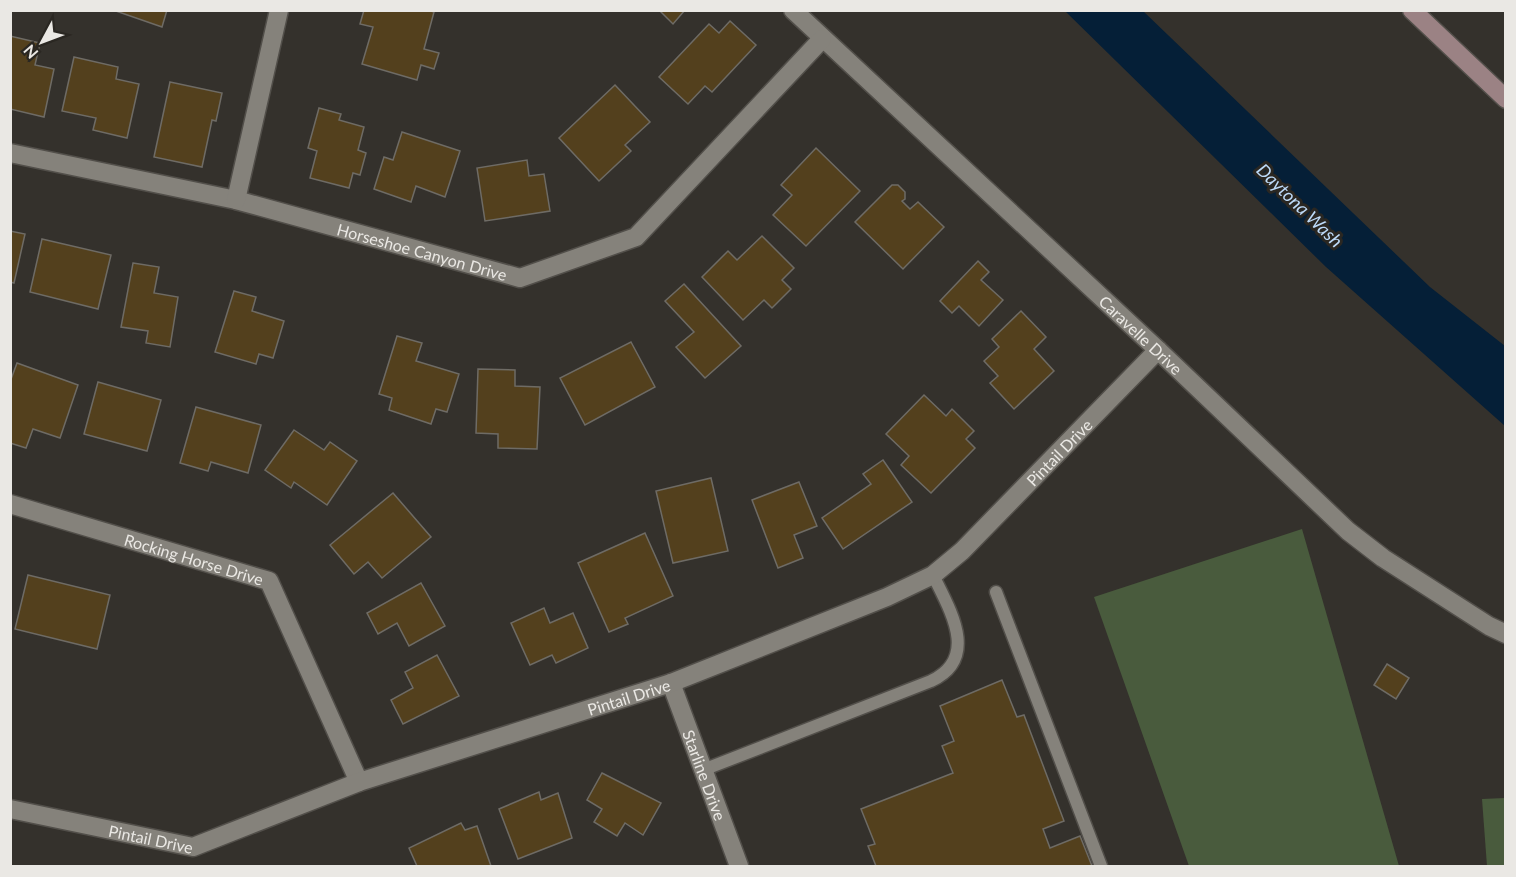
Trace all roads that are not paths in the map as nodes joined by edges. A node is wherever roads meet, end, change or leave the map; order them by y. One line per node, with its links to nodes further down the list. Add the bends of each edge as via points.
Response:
1 (279, 10): 7 (street)
2 (793, 10): 4 (street, Caravelle Drive)
3 (1412, 10): 5 (street)
4 (822, 39): 7 (street, Horseshoe Canyon Drive, via 636,237 520,278); 8 (street, Caravelle Drive)
5 (1506, 99)
6 (10, 153): 7 (street, Horseshoe Canyon Drive)
7 (236, 200)
8 (1158, 350): 10 (street, Pintail Drive, via 990,524); 12 (street, Caravelle Drive, via 1348,531 1392,564)
9 (10, 504): 15 (street, Rocking Horse Drive, via 269,581)
10 (933, 575): 13 (street, Pintail Drive); 14 (lane, via 948,605 958,639 954,660 943,674)
11 (996, 592): 18 (lane)
12 (1506, 634)
13 (671, 683): 14 (street, Starline Drive); 15 (street, Pintail Drive)
14 (703, 770): 17 (street, Starline Drive)
15 (359, 782): 16 (street, Pintail Drive, via 193,847)
16 (10, 809)
17 (739, 867)
18 (1101, 867)

